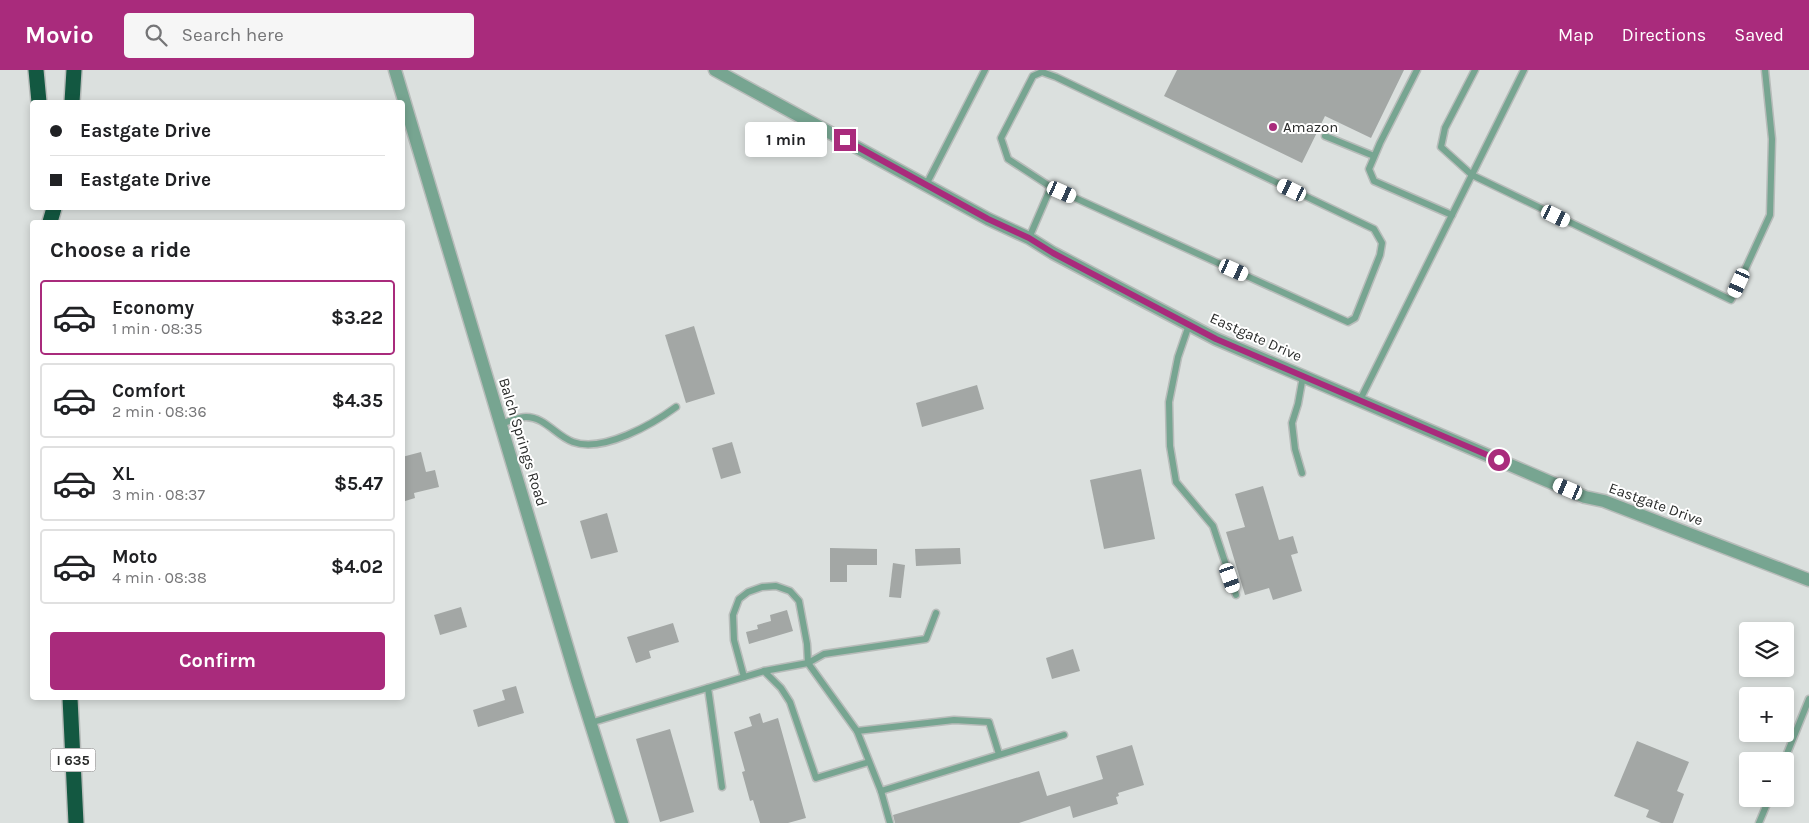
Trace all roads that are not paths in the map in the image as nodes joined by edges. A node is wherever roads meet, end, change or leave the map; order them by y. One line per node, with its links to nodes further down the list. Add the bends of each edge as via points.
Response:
1 (36, 70): 10 (highway)
2 (74, 70): 11 (highway)
3 (395, 70): 12 (street, Balch Springs Road)
4 (715, 70): 17 (street, Eastgate Drive)
5 (985, 70): 17 (lane)
6 (1417, 70): 15 (lane)
7 (1475, 70): 16 (lane, via 1445,128 1441,146)
8 (1524, 70): 16 (lane)
9 (1765, 70): 16 (lane, via 1772,138 1770,215 1731,300)
10 (39, 100)
11 (72, 100)
12 (404, 100)
13 (405, 104): 25 (street, Balch Springs Road)
14 (1325, 136): 15 (lane)
15 (1374, 156): 19 (lane, via 1369,169 1374,181)
16 (1472, 176): 19 (lane)
17 (926, 185): 20 (street, Eastgate Drive)
18 (1051, 187): 18 (lane, via 1008,159 1000,138 1033,76 1042,72 1374,229 1382,243 1380,255 1354,318 1348,322); 20 (lane)
19 (1452, 215): 23 (lane)
20 (1029, 238): 21 (street, Eastgate Drive)
21 (1189, 325): 22 (street, Eastgate Drive); 28 (lane, via 1169,402 1170,446 1176,482 1213,526)
22 (1303, 376): 23 (street, Eastgate Drive); 26 (lane, via 1292,423)
23 (1360, 400): 27 (street, Eastgate Drive, via 1585,497 1604,501)
24 (676, 407): 25 (lane, via 635,433 591,444 564,438 536,418 524,417)
25 (500, 424): 36 (street, Balch Springs Road)
26 (1302, 473)
27 (1809, 580)
28 (1236, 595)
29 (936, 613): 30 (lane, via 926,639 824,654)
30 (808, 663): 31 (lane); 32 (lane, via 808,644 799,601 790,591 776,586 762,587 739,599 732,615 734,640); 37 (lane)
31 (764, 671): 32 (lane); 41 (lane, via 790,702 816,778)
32 (744, 677): 33 (lane)
33 (708, 688): 36 (lane); 42 (lane)
34 (1809, 699): 39 (lane)
35 (70, 700): 45 (highway, I 635)
36 (590, 723): 46 (street, Balch Springs Road)
37 (856, 731): 40 (lane, via 954,720 988,722); 41 (lane)
38 (1064, 735): 40 (lane)
39 (1788, 752)
40 (999, 754): 43 (lane)
41 (869, 762): 43 (lane)
42 (722, 787)
43 (880, 791): 47 (lane)
44 (1765, 807): 48 (lane)
45 (76, 823)
46 (622, 823)
47 (890, 823)
48 (1759, 823)

